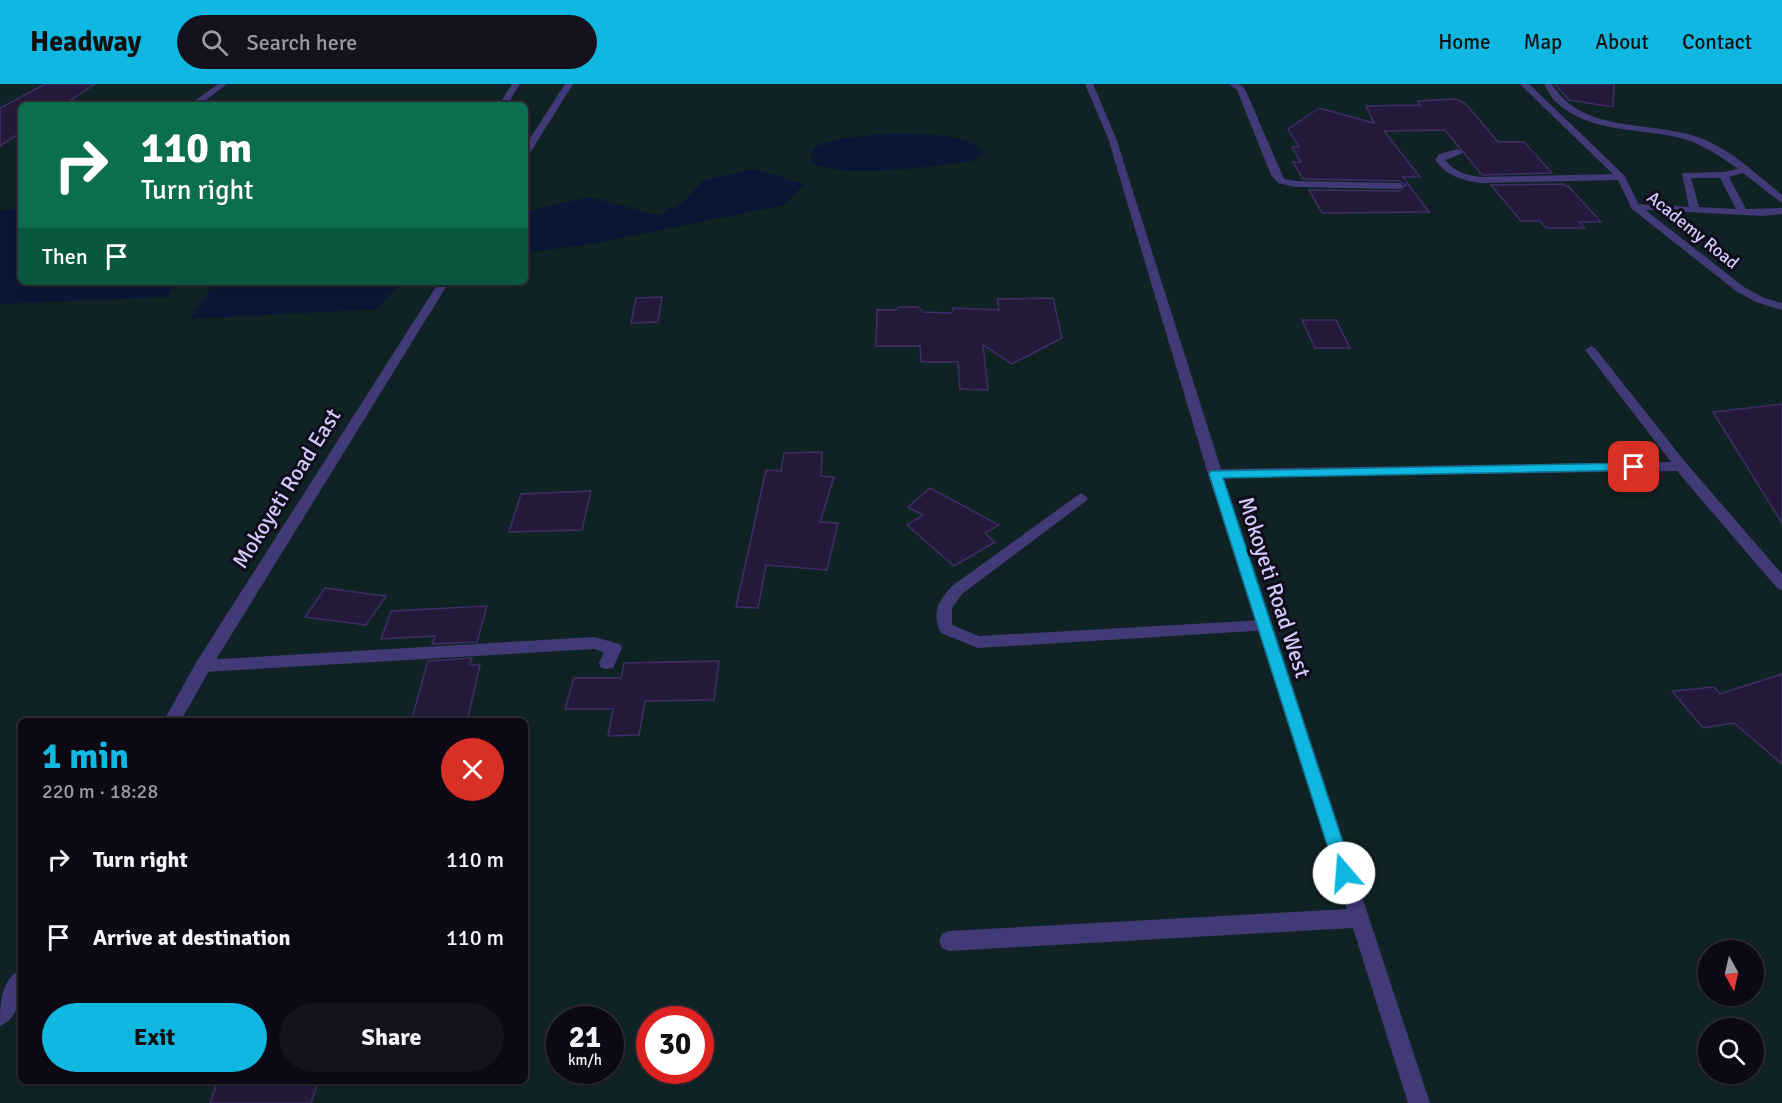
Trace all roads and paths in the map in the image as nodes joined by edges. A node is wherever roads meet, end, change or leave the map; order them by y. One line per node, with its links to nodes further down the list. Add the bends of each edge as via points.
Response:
1 (223, 84): 8 (street)
2 (516, 84): 9 (street)
3 (568, 84): 10 (street)
4 (1089, 84): 25 (street, Mokoyeti Road West, via 1112,138)
5 (1233, 84): 15 (street, via 1241,89 1281,181)
6 (1524, 84): 14 (street, Academy Road)
7 (1548, 84): 12 (street, via 1556,97 1579,113 1613,124 1693,139)
8 (197, 102)
9 (505, 102)
10 (528, 148)
11 (1458, 152): 14 (street, via 1440,160 1451,173 1462,178)
12 (1744, 170): 13 (street); 16 (street)
13 (1723, 175): 18 (street, via 1684,176 1690,184); 20 (street)
14 (1621, 177): 17 (street, Academy Road)
15 (1399, 186)
16 (1782, 200)
17 (1635, 207): 18 (street); 22 (street, Academy Road, via 1740,289)
18 (1695, 210): 20 (street)
19 (1782, 211): 20 (street)
20 (1743, 212)
21 (442, 285): 30 (street, Mokoyeti Road East)
22 (1782, 307)
23 (1591, 350): 24 (street)
24 (1681, 466): 25 (street); 27 (street)
25 (1215, 474): 28 (street, Mokoyeti Road West)
26 (1081, 498): 28 (street, via 957,590 943,605 946,629 978,642)
27 (1782, 584)
28 (1264, 626): 32 (street, Mokoyeti Road West)
29 (607, 663): 30 (street, via 614,648 594,643)
30 (203, 666): 31 (street, Mokoyeti Road East)
31 (173, 718)
32 (1359, 918): 33 (street); 36 (street, Mokoyeti Road West)
33 (949, 941)
34 (18, 988): 35 (street)
35 (0, 1016)
36 (1419, 1103)

